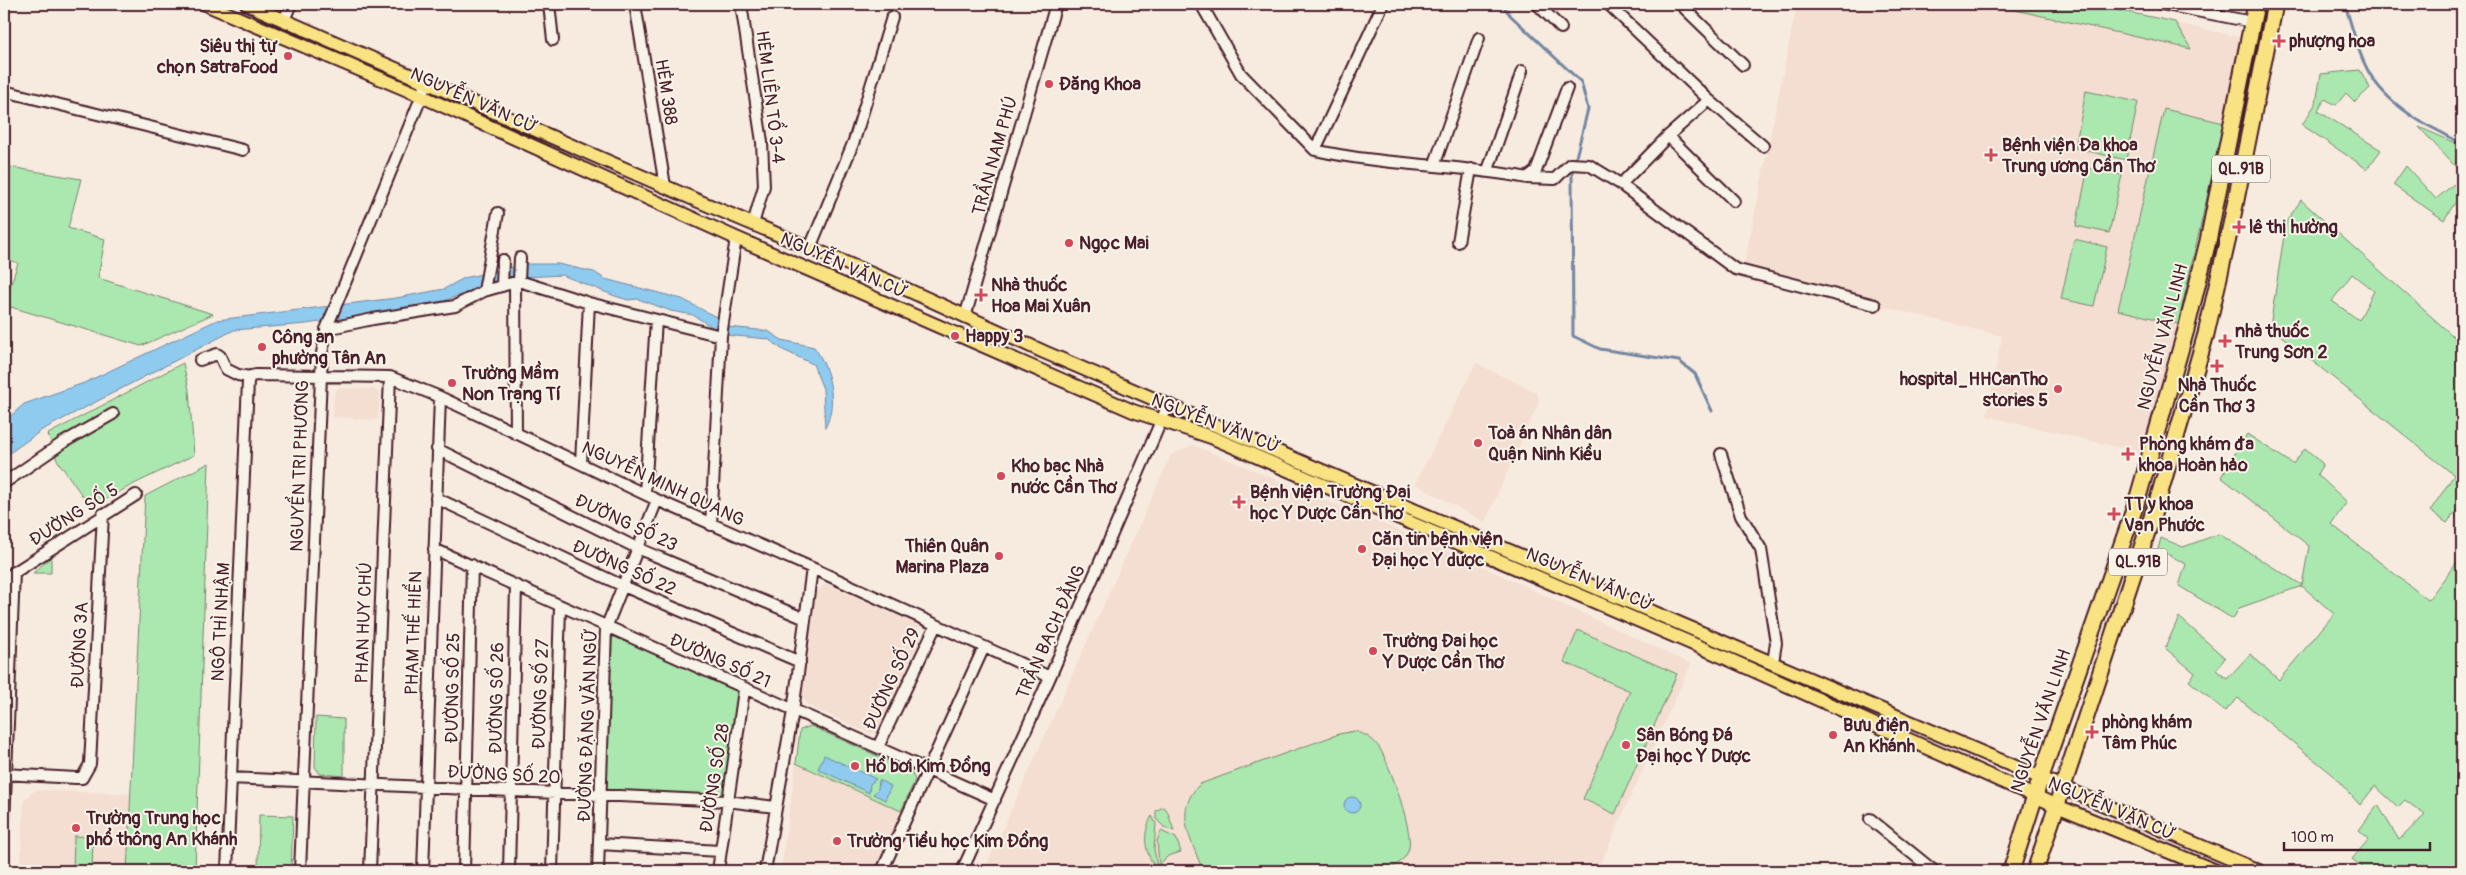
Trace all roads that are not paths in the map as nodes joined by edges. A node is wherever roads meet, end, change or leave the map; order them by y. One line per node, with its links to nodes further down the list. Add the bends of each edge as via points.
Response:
1 (205, 4): 27 (main road, NGUYỄN VĂN CỪ)
2 (247, 4): 17 (main road, NGUYỄN VĂN CỪ)
3 (291, 4): 17 (street)
4 (549, 4): 21 (street)
5 (635, 4): 38 (street, HẺM 388)
6 (741, 4): 41 (street, HẺM LIÊN TỔ 3-4, via 762,142 764,186)
7 (1056, 4): 52 (street, TRẦN NAM PHÚ)
8 (1201, 4): 32 (street, via 1241,74)
9 (1383, 4): 32 (street)
10 (1537, 4): 19 (street)
11 (1608, 4): 28 (street)
12 (1680, 4): 22 (street)
13 (2161, 4): 18 (street)
14 (2256, 4): 18 (highway, NGUYỄN VĂN LINH / QL.91B)
15 (2275, 4): 56 (highway, QL.91B)
16 (892, 16): 44 (street, via 854,141)
17 (284, 20): 24 (main road, NGUYỄN VĂN CỪ)
18 (2252, 22): 55 (highway, NGUYỄN VĂN LINH / QL.91B)
19 (1561, 28)
20 (1479, 38): 33 (street)
21 (553, 40)
22 (1743, 65)
23 (1522, 71): 35 (street)
24 (427, 83): 27 (street, NGUYỂN TRI PHƯƠNG); 38 (main road, NGUYỄN VĂN CỪ)
25 (1567, 88): 36 (street, via 1536,171)
26 (4, 91): 31 (street)
27 (422, 96): 42 (main road, NGUYỄN VĂN CỪ); 54 (street, NGUYỂN TRI PHƯƠNG)
28 (1709, 100): 29 (street); 30 (street)
29 (1668, 136): 37 (street); 39 (street)
30 (1762, 146)
31 (243, 150)
32 (1315, 150): 33 (street, via 1349,158)
33 (1434, 166): 34 (street)
34 (1471, 169): 35 (street); 43 (street)
35 (1488, 170): 36 (street)
36 (1526, 178): 37 (street, via 1555,179 1570,164 1584,164)
37 (1622, 185): 51 (street, via 1735,269)
38 (665, 186): 41 (main road, NGUYỄN VĂN CỪ)
39 (1734, 201)
40 (498, 213): 49 (street)
41 (753, 224): 44 (main road, NGUYỄN VĂN CỪ)
42 (736, 238): 57 (street); 65 (main road, NGUYỄN VĂN CỪ, via 1133,411)
43 (1458, 242)
44 (810, 248): 52 (main road, NGUYỄN VĂN CỪ)
45 (520, 261): 47 (street)
46 (503, 264): 48 (street)
47 (518, 281): 48 (street); 50 (street); 66 (street)
48 (502, 284): 49 (street)
49 (484, 289): 54 (street, via 455,306)
50 (589, 303): 53 (street); 69 (street)
51 (1875, 305)
52 (965, 317): 63 (main road, NGUYỄN VĂN CỪ)
53 (656, 320): 57 (street); 71 (street)
54 (327, 328): 59 (street, NGUYỂN TRI PHƯƠNG)
55 (2186, 330): 56 (highway); 98 (highway, NGUYỄN VĂN LINH / QL.91B, via 2136,504)
56 (2206, 334): 103 (highway, QL.91B, via 2159,496)
57 (721, 335): 76 (street)
58 (200, 360): 60 (street, NGUYỄN MINH QUANG, via 217,354 226,369)
59 (320, 376): 60 (street, NGUYỄN MINH QUANG); 61 (street, NGUYỄN MINH QUANG); 100 (street, NGUYỂN TRI PHƯƠNG)
60 (251, 377): 99 (street, NGÔ THÌ NHẬM, via 248,381)
61 (390, 377): 62 (street, NGUYỄN MINH QUANG); 101 (street, PHAN HUY CHÚ)
62 (440, 396): 66 (street, NGUYỄN MINH QUANG); 67 (street, PHẠM THẾ HIỂN)
63 (1168, 405): 65 (street, TRẦN BẠCH ĐẰNG); 91 (main road, NGUYỄN VĂN CỪ)
64 (114, 414): 70 (street, via 64,442)
65 (1161, 419): 92 (street, TRẦN BẠCH ĐẰNG); 108 (main road, NGUYỄN VĂN CỪ, via 1211,437 1685,640)
66 (516, 434): 69 (street, NGUYỄN MINH QUANG)
67 (438, 449): 73 (street, PHẠM THẾ HIỂN); 77 (street, ĐƯỜNG SỐ 23)
68 (1721, 454): 91 (street, via 1741,516 1761,549 1776,643)
69 (580, 463): 71 (street, NGUYỄN MINH QUANG)
70 (4, 483)
71 (645, 493): 74 (street, NGUYỄN MINH QUANG)
72 (136, 495): 75 (street, ĐƯỜNG SỐ 5)
73 (436, 498): 78 (street, PHẠM THẾ HIỂN); 83 (street, ĐƯỜNG SỐ 22)
74 (657, 500): 76 (street, NGUYỄN MINH QUANG); 77 (street, ĐƯỜNG ĐẶNG VĂN NGỮ)
75 (103, 514): 81 (street, ĐƯỜNG SỐ 5); 97 (street, ĐƯỜNG 3A, via 90,764 85,776 76,778)
76 (711, 524): 80 (street, NGUYỄN MINH QUANG)
77 (637, 548): 83 (street, ĐƯỜNG ĐẶNG VĂN NGỮ); 86 (street, ĐƯỜNG SỐ 23)
78 (434, 549): 79 (street, ĐƯỜNG SỐ 21); 102 (street, PHẠM THẾ HIỂN)
79 (472, 565): 84 (street, ĐƯỜNG SỐ 21); 104 (street, ĐƯỜNG SỐ 25)
80 (812, 568): 86 (street); 87 (street, NGUYỄN MINH QUANG)
81 (14, 572): 82 (street, ĐƯỜNG SỐ 5); 97 (street)
82 (4, 579)
83 (621, 585): 88 (street, ĐƯỜNG ĐẶNG VĂN NGỮ); 90 (street, ĐƯỜNG SỐ 22)
84 (516, 586): 85 (street, ĐƯỜNG SỐ 21); 105 (street, ĐƯỜNG SỐ 26)
85 (560, 607): 88 (street, ĐƯỜNG SỐ 21); 106 (street, ĐƯỜNG SỐ 27)
86 (804, 618): 90 (street)
87 (936, 625): 89 (street, NGUYỄN MINH QUANG); 95 (street, ĐƯỜNG SỐ 29)
88 (606, 628): 93 (street, ĐƯỜNG SỐ 21); 107 (street, ĐƯỜNG ĐẶNG VĂN NGỮ)
89 (984, 647): 92 (street, NGUYỄN MINH QUANG); 96 (street)
90 (800, 662): 94 (street)
91 (1773, 662): 98 (main road, NGUYỄN VĂN CỪ)
92 (1050, 678): 109 (street, TRẦN BẠCH ĐẰNG)
93 (744, 690): 94 (street, ĐƯỜNG SỐ 21); 110 (street, ĐƯỜNG SỐ 28)
94 (793, 711): 95 (street, ĐƯỜNG SỐ 21); 111 (street)
95 (878, 747): 96 (street, ĐƯỜNG SỐ 21)
96 (928, 769): 109 (street, ĐƯỜNG SỐ 21); 127 (street)
97 (5, 774): 114 (street)
98 (2041, 777): 103 (main road, NGUYỄN VĂN CỪ); 108 (highway, NGUYỄN VĂN LINH / QL.91B)
99 (230, 778): 100 (street, ĐƯỜNG SỐ 20); 117 (street, NGÔ THÌ NHẬM)
100 (304, 783): 101 (street, ĐƯỜNG SỐ 20); 118 (street, NGUYỂN TRI PHƯƠNG)
101 (373, 786): 102 (street, ĐƯỜNG SỐ 20); 119 (street, PHAN HUY CHÚ)
102 (426, 788): 104 (street, ĐƯỜNG SỐ 20); 120 (street, PHẠM THẾ HIỂN)
103 (2064, 788): 112 (highway, QL.91B); 133 (main road, NGUYỄN VĂN CỪ)
104 (468, 789): 105 (street, ĐƯỜNG SỐ 20); 121 (street, ĐƯỜNG SỐ 25)
105 (511, 792): 106 (street, ĐƯỜNG SỐ 20); 122 (street, ĐƯỜNG SỐ 26)
106 (554, 794): 107 (street, ĐƯỜNG SỐ 20); 123 (street, ĐƯỜNG SỐ 27)
107 (602, 795): 110 (street, ĐƯỜNG SỐ 20); 115 (street, ĐƯỜNG ĐẶNG VĂN NGỮ)
108 (2035, 796): 112 (main road, NGUYỄN VĂN CỪ); 130 (highway, NGUYỄN VĂN LINH / QL.91B)
109 (995, 800): 128 (street, TRẦN BẠCH ĐẰNG)
110 (727, 801): 111 (street, ĐƯỜNG SỐ 20); 116 (street, ĐƯỜNG SỐ 28)
111 (775, 806): 126 (street)
112 (2057, 806): 131 (highway, QL.91B); 132 (main road, NGUYỄN VĂN CỪ)
113 (1870, 819): 129 (street)
114 (4, 824)
115 (599, 844): 116 (street); 124 (street, ĐƯỜNG ĐẶNG VĂN NGỮ)
116 (720, 851): 125 (street, ĐƯỜNG SỐ 28)
117 (227, 871)
118 (300, 871)
119 (370, 871)
120 (423, 871)
121 (464, 871)
122 (508, 871)
123 (552, 871)
124 (598, 871)
125 (718, 871)
126 (765, 871)
127 (882, 871)
128 (962, 871)
129 (1934, 871)
130 (2011, 871)
131 (2035, 871)
132 (2216, 871)
133 (2259, 871)

